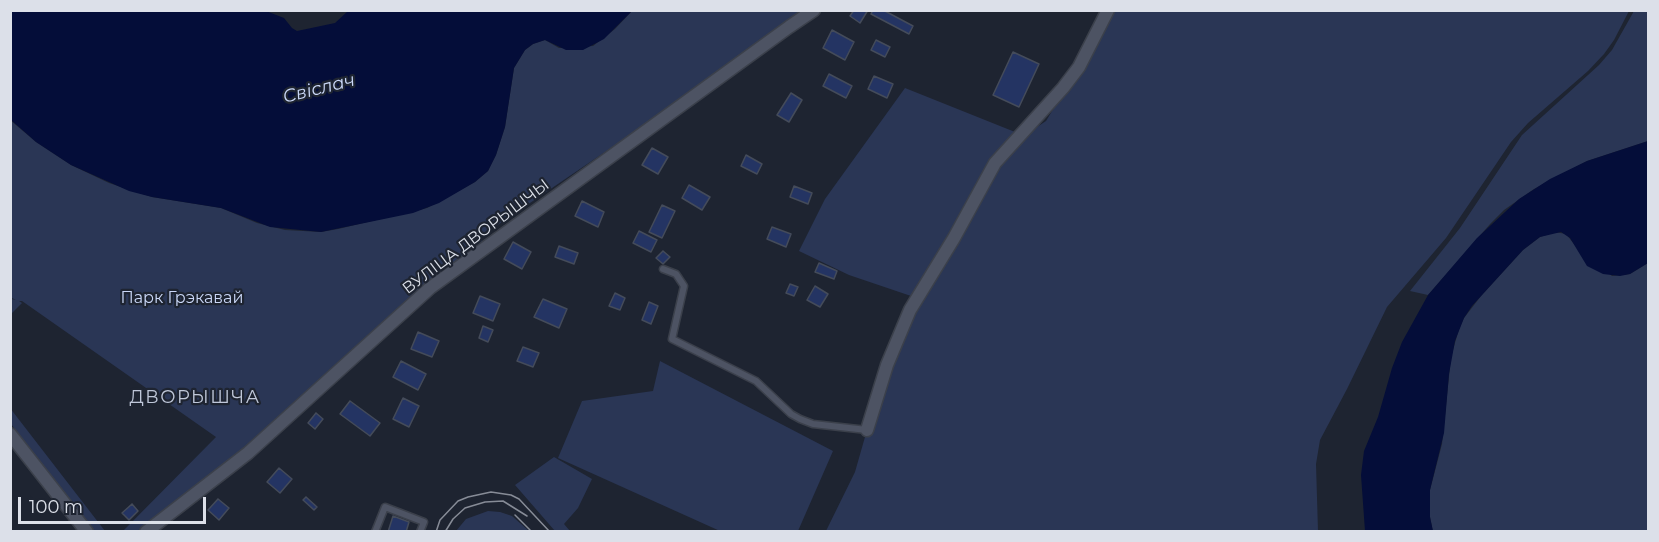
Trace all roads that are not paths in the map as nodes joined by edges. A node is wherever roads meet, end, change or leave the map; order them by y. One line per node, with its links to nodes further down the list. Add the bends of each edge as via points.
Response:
1 (814, 10): 7 (street, ВУЛІЦА ДВОРЫШЧЫ, via 430,288 248,453)
2 (1108, 10): 4 (street, via 1079,67 995,163 910,310 887,365)
3 (663, 269): 4 (lane, via 676,274 684,286 672,339 756,381 800,419)
4 (867, 430)
5 (10, 434): 6 (street)
6 (87, 531)
7 (146, 531)
8 (375, 531): 9 (lane, via 385,507 424,522)
9 (420, 531)

